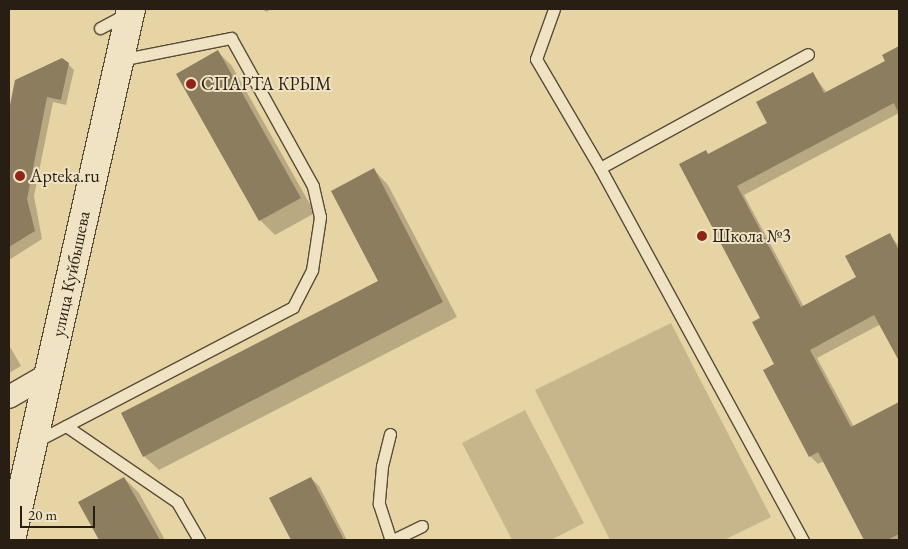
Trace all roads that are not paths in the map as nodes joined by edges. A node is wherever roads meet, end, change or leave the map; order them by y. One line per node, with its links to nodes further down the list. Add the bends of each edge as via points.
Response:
1 (554, 9): 6 (lane, via 536,59)
2 (130, 10): 3 (lane); 5 (main road, улица Куйбышева)
3 (100, 28)
4 (808, 54): 6 (lane)
5 (118, 60): 7 (main road, улица Куйбышева); 9 (lane, via 231,38 312,186 320,216 312,270 293,307)
6 (600, 168): 16 (lane)
7 (49, 374): 8 (street); 11 (main road, улица Куйбышева)
8 (9, 397)
9 (66, 426): 11 (lane); 14 (lane, via 177,502)
10 (390, 434): 15 (lane, via 382,466 379,504)
11 (33, 443): 13 (main road, улица Куйбышева)
12 (422, 526): 15 (lane)
13 (11, 540)
14 (199, 540)
15 (392, 540)
16 (803, 540)

